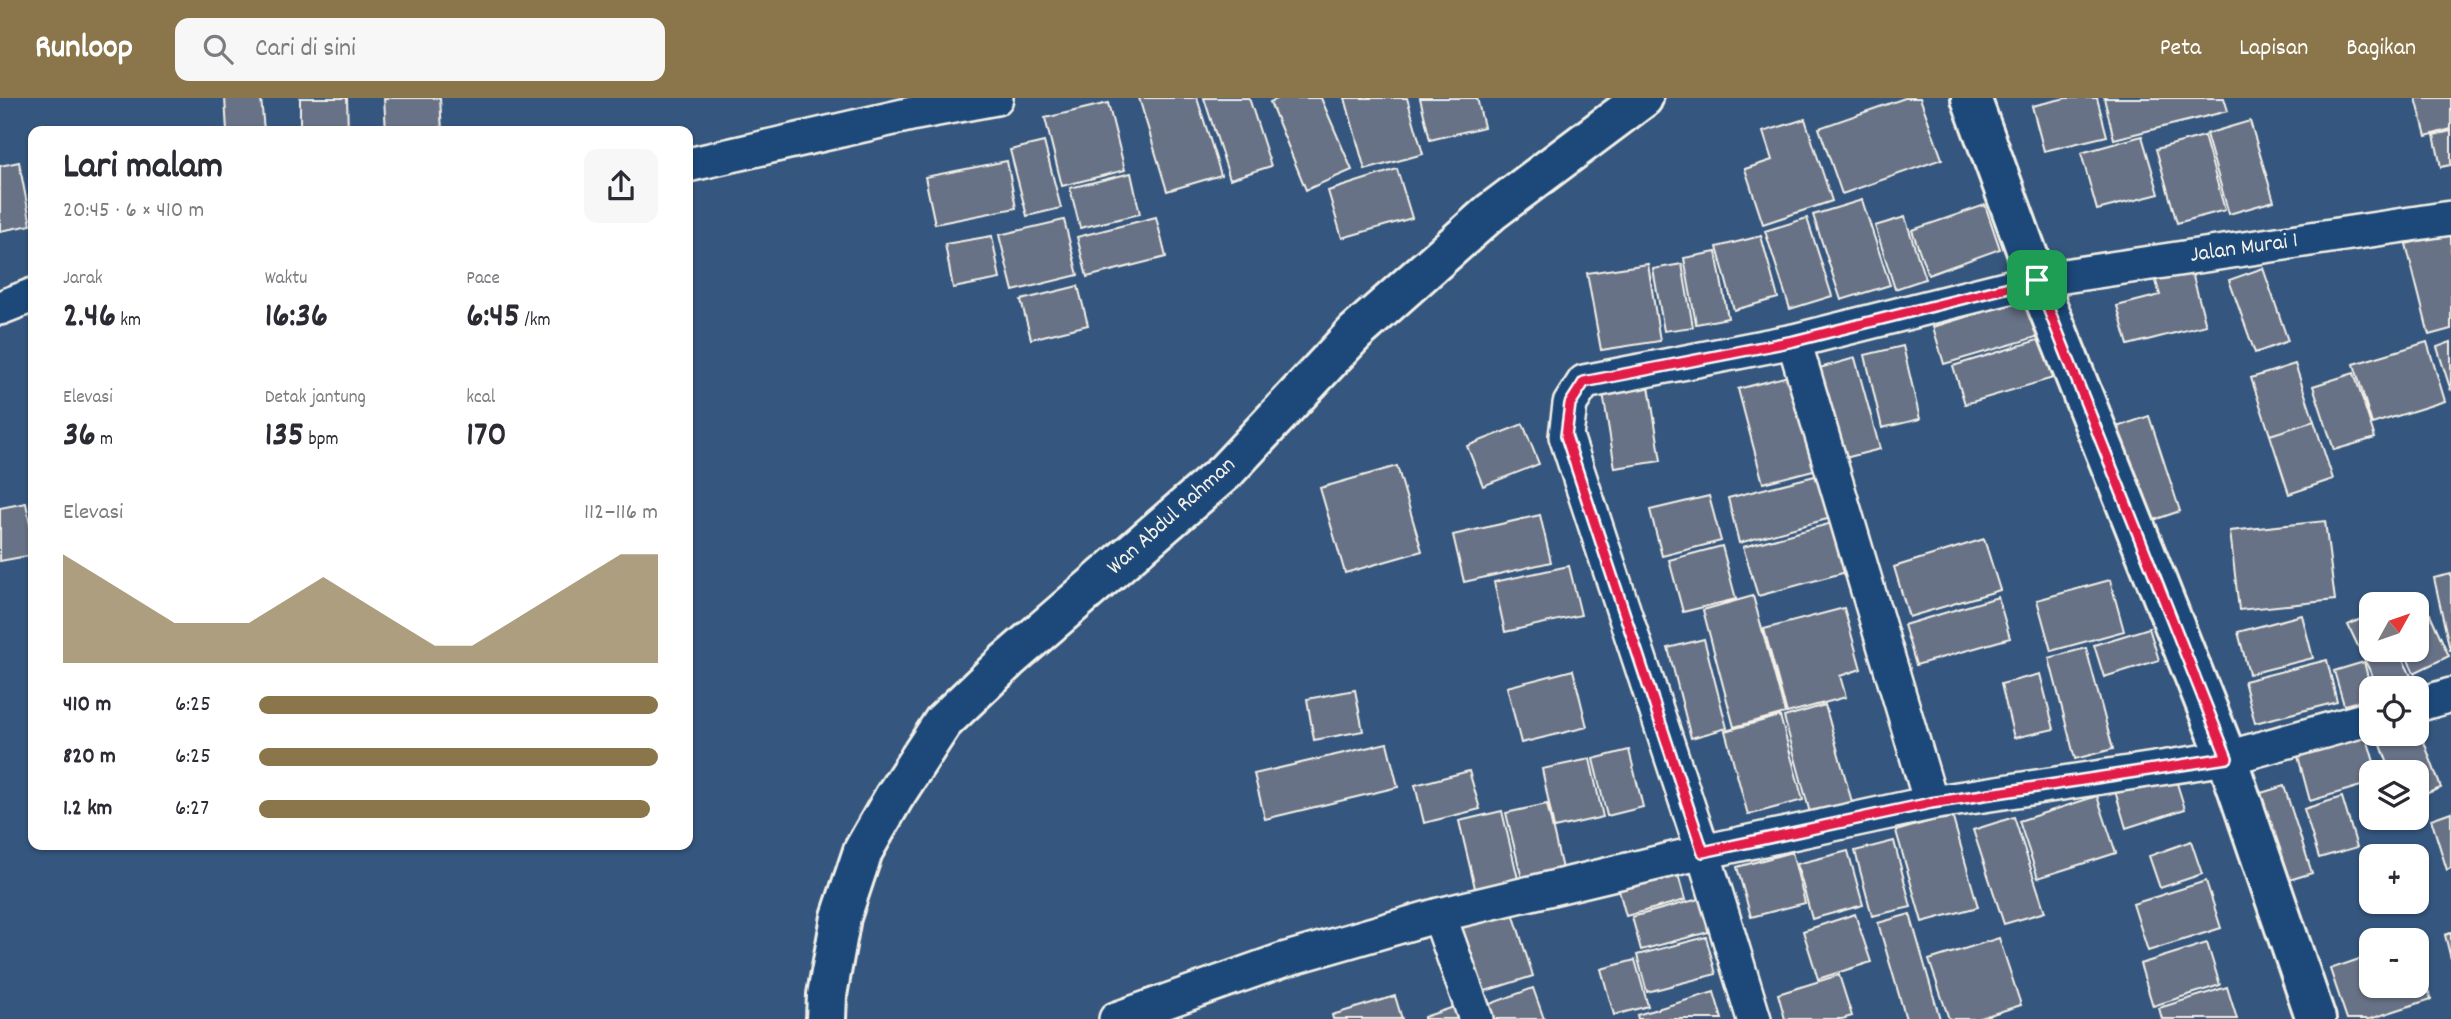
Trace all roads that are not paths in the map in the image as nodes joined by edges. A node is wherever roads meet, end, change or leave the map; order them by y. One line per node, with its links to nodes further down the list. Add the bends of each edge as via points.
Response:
1 (996, 98): 4 (street)
2 (1643, 98): 18 (street, Wan Abdul Rahman, via 1491,212 1413,281 1355,333 1226,471 943,722 863,851 841,917)
3 (1971, 98): 7 (street)
4 (932, 104): 5 (street)
5 (693, 164)
6 (2451, 218): 7 (street, Jalan Murai 1)
7 (2037, 280): 10 (street, Jalan Murai 1); 14 (street)
8 (28, 297): 9 (street)
9 (0, 308)
10 (1794, 341): 15 (street); 16 (street, Jalan Murai 1, via 1584,382 1570,404 1566,436)
11 (2451, 695): 12 (street)
12 (2429, 701)
13 (2359, 721): 14 (street)
14 (2227, 758): 15 (street); 22 (street)
15 (1931, 803): 16 (street)
16 (1703, 852): 17 (street); 21 (street, Jalan Murai 1)
17 (1439, 915): 19 (street, via 1283,960); 20 (street)
18 (826, 1019)
19 (1116, 1019)
20 (1476, 1019)
21 (1754, 1019)
22 (2316, 1019)

